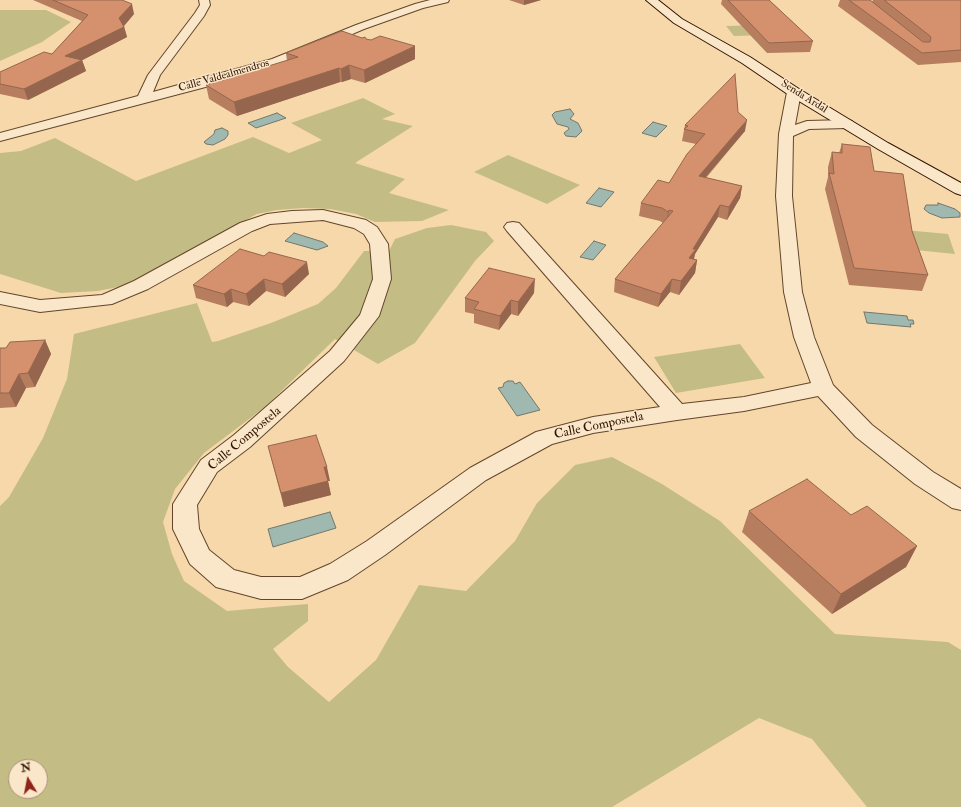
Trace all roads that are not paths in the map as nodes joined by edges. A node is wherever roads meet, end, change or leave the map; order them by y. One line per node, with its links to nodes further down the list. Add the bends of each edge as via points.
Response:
1 (204, 0): 5 (street, via 205,5 200,14 154,75)
2 (444, 0): 5 (street, Calle Valdealmendros, via 360,27 276,62)
3 (651, 0): 4 (street, Senda Ardal, via 678,21 746,60)
4 (794, 92): 6 (street, Senda Ardal); 7 (street)
5 (144, 98): 8 (street, Calle Valdealmendros)
6 (847, 124): 7 (street, via 807,126); 9 (street, Senda Ardal)
7 (786, 134): 12 (street, via 784,196 794,292 804,337)
8 (0, 138)
9 (961, 190)
10 (513, 227): 13 (street)
11 (0, 298): 13 (street, Calle Compostela, via 40,306 105,300 141,285 246,227 267,219 323,215 360,224 371,231 379,244 382,279 369,316 337,356 276,412 209,466 184,504 186,529 199,556 226,579 262,588 302,588 339,572 478,474 544,438 592,425)
12 (823, 388): 13 (street, Calle Compostela, via 744,404); 14 (street, via 864,431 924,478)
13 (677, 412)
14 (961, 501)

